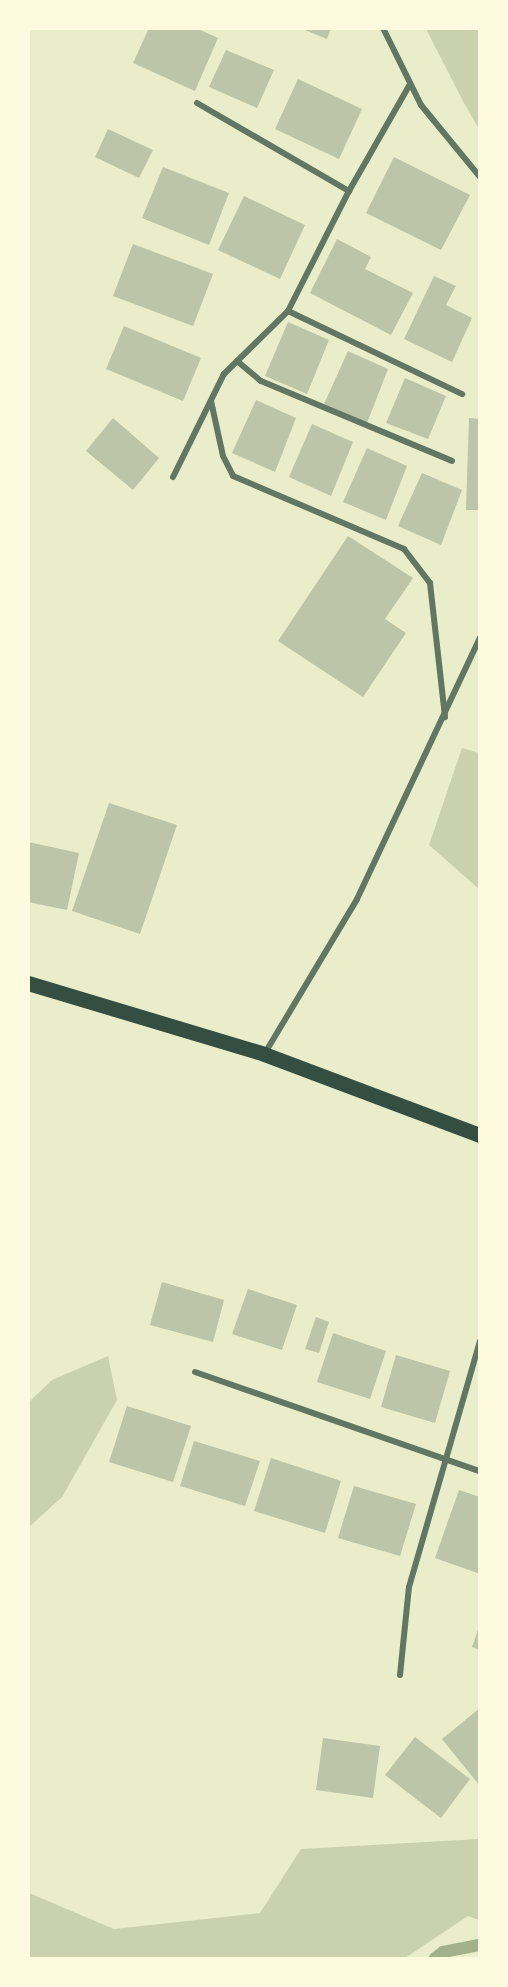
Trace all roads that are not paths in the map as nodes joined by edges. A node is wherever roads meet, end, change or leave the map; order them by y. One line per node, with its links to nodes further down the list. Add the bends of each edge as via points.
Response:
1 (383, 28): 2 (street)
2 (410, 84): 4 (street, via 421,105); 5 (street)
3 (197, 103): 5 (street)
4 (480, 177)
5 (349, 191): 6 (street)
6 (288, 311): 7 (street); 8 (street)
7 (237, 361): 9 (street, via 224,374); 10 (street, via 261,381)
8 (462, 394)
9 (211, 401): 11 (street); 13 (street, via 223,456 233,476 404,549 430,583)
10 (452, 460)
11 (173, 477)
12 (480, 638): 13 (street)
13 (445, 717): 15 (street, via 357,899)
14 (28, 983): 15 (main road)
15 (264, 1054): 16 (main road)
16 (480, 1135)
17 (480, 1341): 19 (street)
18 (195, 1372): 19 (street)
19 (446, 1458): 20 (street); 21 (street, via 409,1587)
20 (480, 1471)
21 (400, 1675)

